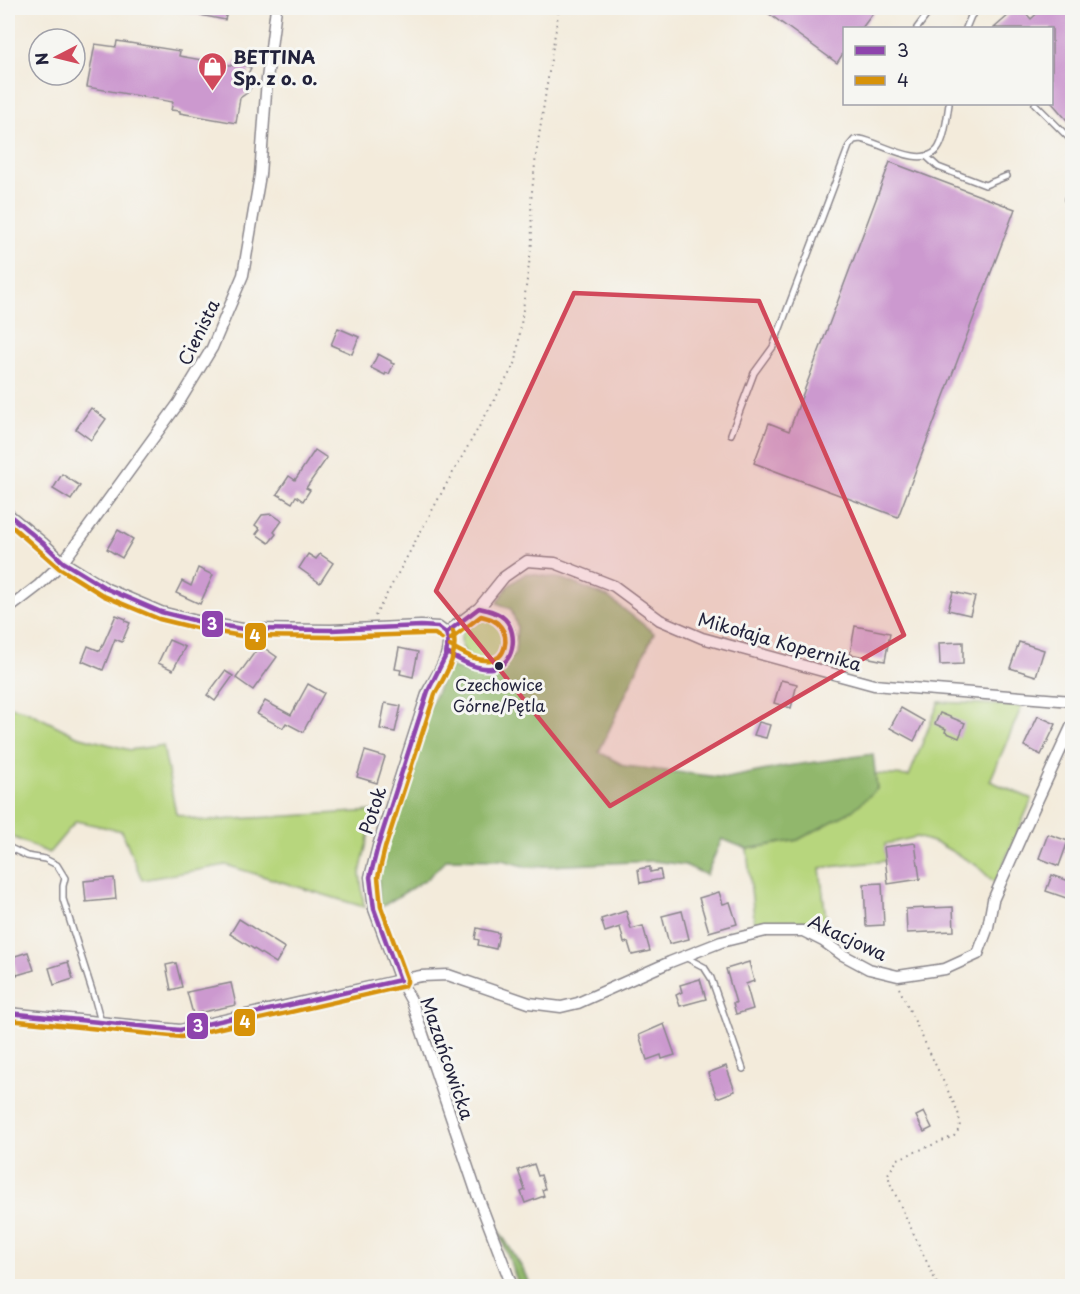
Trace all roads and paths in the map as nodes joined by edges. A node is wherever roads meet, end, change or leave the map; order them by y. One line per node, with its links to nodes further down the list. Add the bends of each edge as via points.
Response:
1 (276, 8): 14 (street, Cienista, via 260,175 243,275 212,348 178,404)
2 (559, 8): 17 (path, via 536,154 532,242 516,362)
3 (932, 8): 5 (lane)
4 (979, 8): 6 (lane)
5 (918, 27)
6 (966, 27)
7 (949, 105): 10 (lane, via 942,139 936,150)
8 (1036, 105): 9 (lane)
9 (1072, 141)
10 (926, 156): 11 (lane, via 938,167 984,185); 12 (lane, via 914,157 860,138 849,146 773,347 754,373)
11 (1007, 176)
12 (731, 434)
13 (8, 514): 14 (street)
14 (63, 562): 16 (street, Cienista); 17 (street, via 107,589 161,612 201,622 243,629)
15 (479, 608): 18 (street); 19 (lane, via 497,613 508,623 512,631 511,654 492,668 474,666); 20 (street, Mikołaja Kopernika, via 504,577 527,561 555,563 615,586 660,620 702,638 874,685)
16 (8, 609)
17 (368, 629): 18 (street, via 421,626 438,627)
18 (446, 633): 19 (street)
19 (447, 653): 25 (street, Potok, via 428,691 370,877 374,909)
20 (1072, 701)
21 (1072, 725): 24 (street, Akacjowa, via 993,900 978,954 945,969)
22 (8, 847): 27 (lane, via 57,865 65,879 63,899)
23 (684, 957): 24 (street, Akacjowa, via 721,942 765,932 803,931 869,969); 25 (street, Akacjowa, via 561,1007 529,1003 448,975); 28 (lane, via 704,967 711,978)
24 (898, 976): 32 (path, via 897,983 960,1123 954,1136 898,1159 888,1174)
25 (400, 980): 27 (street, via 180,1030); 31 (street, Mazańcowicka, via 412,1002)
26 (8, 1012): 27 (street)
27 (101, 1022)
28 (743, 1069)
29 (8, 1274): 30 (lane)
30 (12, 1287)
31 (512, 1287)
32 (938, 1287)

